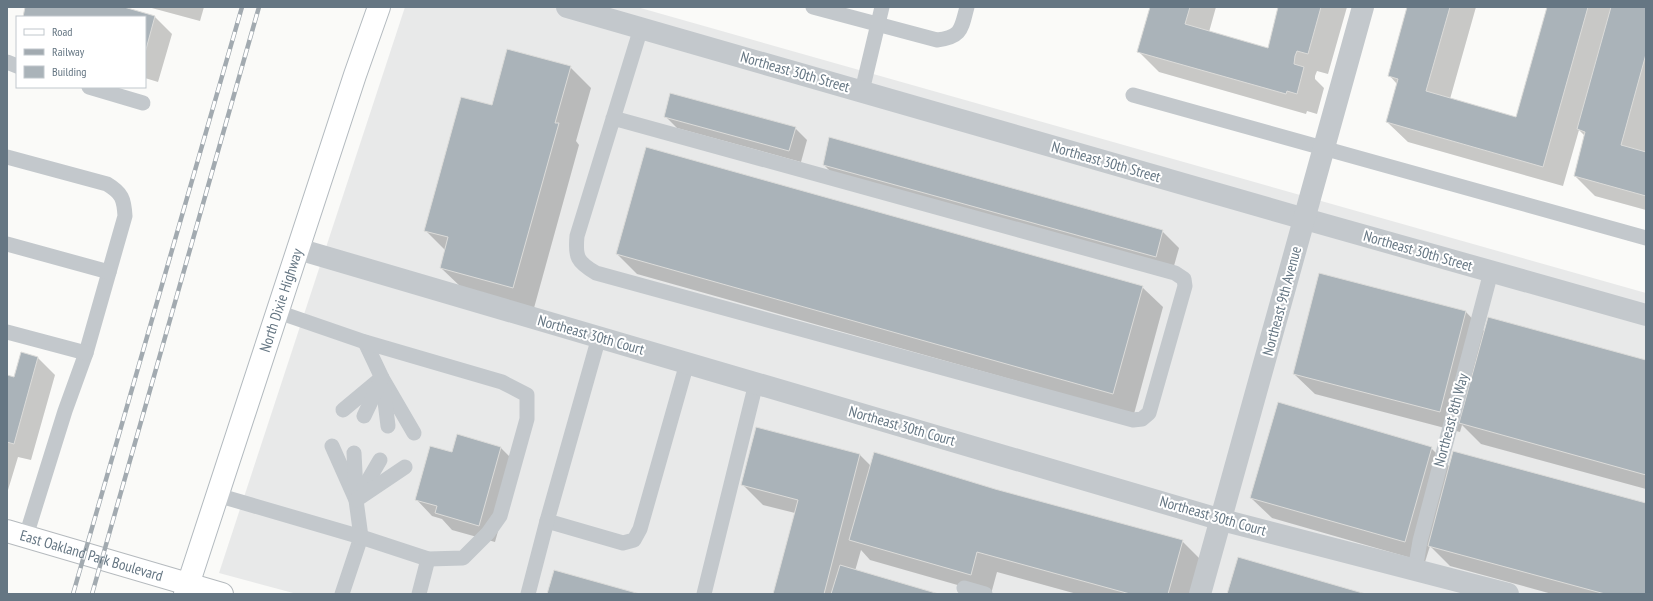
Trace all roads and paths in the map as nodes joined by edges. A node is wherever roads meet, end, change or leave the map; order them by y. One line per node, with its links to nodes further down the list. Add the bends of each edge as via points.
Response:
1 (379, 7): 19 (main road, North Dixie Highway)
2 (567, 7): 8 (street, Northeast 30th Street)
3 (813, 7): 7 (lane)
4 (882, 7): 7 (lane)
5 (967, 7): 7 (lane, via 960,32 951,39 937,40)
6 (1363, 7): 14 (street, Northeast 9th Avenue)
7 (878, 25): 10 (lane)
8 (641, 28): 10 (street, Northeast 30th Street); 13 (lane)
9 (91, 88): 12 (lane)
10 (862, 92): 16 (street, Northeast 30th Street)
11 (1133, 95): 14 (lane)
12 (143, 103)
13 (613, 118): 13 (lane, via 1175,273 1184,280 1185,286 1149,413 1142,419 1133,420 596,273 584,266 577,258 575,250)
14 (1324, 148): 16 (street, Northeast 9th Avenue); 17 (lane)
15 (7, 157): 20 (lane, via 108,184 118,191 124,202 125,216)
16 (1305, 219): 21 (street, Northeast 30th Street); 41 (street, Northeast 9th Avenue)
17 (1646, 238)
18 (7, 244): 20 (lane)
19 (298, 249): 22 (main road, North Dixie Highway); 25 (street, Northeast 30th Court)
20 (109, 272): 27 (lane)
21 (1491, 272): 23 (street, Northeast 30th Street); 46 (lane, Northeast 8th Way, via 1420,541)
22 (278, 312): 26 (lane); 39 (main road, North Dixie Highway)
23 (1646, 315)
24 (7, 332): 27 (lane)
25 (599, 337): 28 (street, Northeast 30th Court); 42 (lane)
26 (365, 342): 29 (lane); 45 (lane, via 502,382 527,396 527,419 500,516 488,533 463,558)
27 (86, 353): 43 (lane)
28 (686, 363): 30 (street, Northeast 30th Court); 42 (lane, via 640,530 634,540 623,543)
29 (382, 378): 31 (lane); 32 (lane); 33 (lane); 34 (lane)
30 (756, 383): 41 (street, Northeast 30th Court); 53 (lane)
31 (343, 410)
32 (364, 416)
33 (388, 426)
34 (414, 433)
35 (332, 446): 40 (lane)
36 (354, 453): 40 (lane)
37 (380, 460): 40 (lane)
38 (405, 467): 40 (lane)
39 (217, 495): 44 (lane); 48 (main road, North Dixie Highway)
40 (356, 500): 44 (lane)
41 (1222, 520): 46 (street, Northeast 30th Court); 55 (street, Northeast 9th Avenue)
42 (547, 521): 52 (lane)
43 (16, 534): 48 (main road, East Oakland Park Boulevard)
44 (361, 537): 45 (lane); 50 (lane)
45 (428, 559): 51 (lane)
46 (1415, 570): 56 (street, Northeast 30th Court)
47 (964, 588): 54 (lane)
48 (186, 589): 49 (main road, East Oakland Park Boulevard)
49 (222, 594)
50 (342, 594)
51 (419, 594)
52 (528, 594)
53 (704, 594)
54 (985, 594)
55 (1200, 594)
56 (1508, 594)

